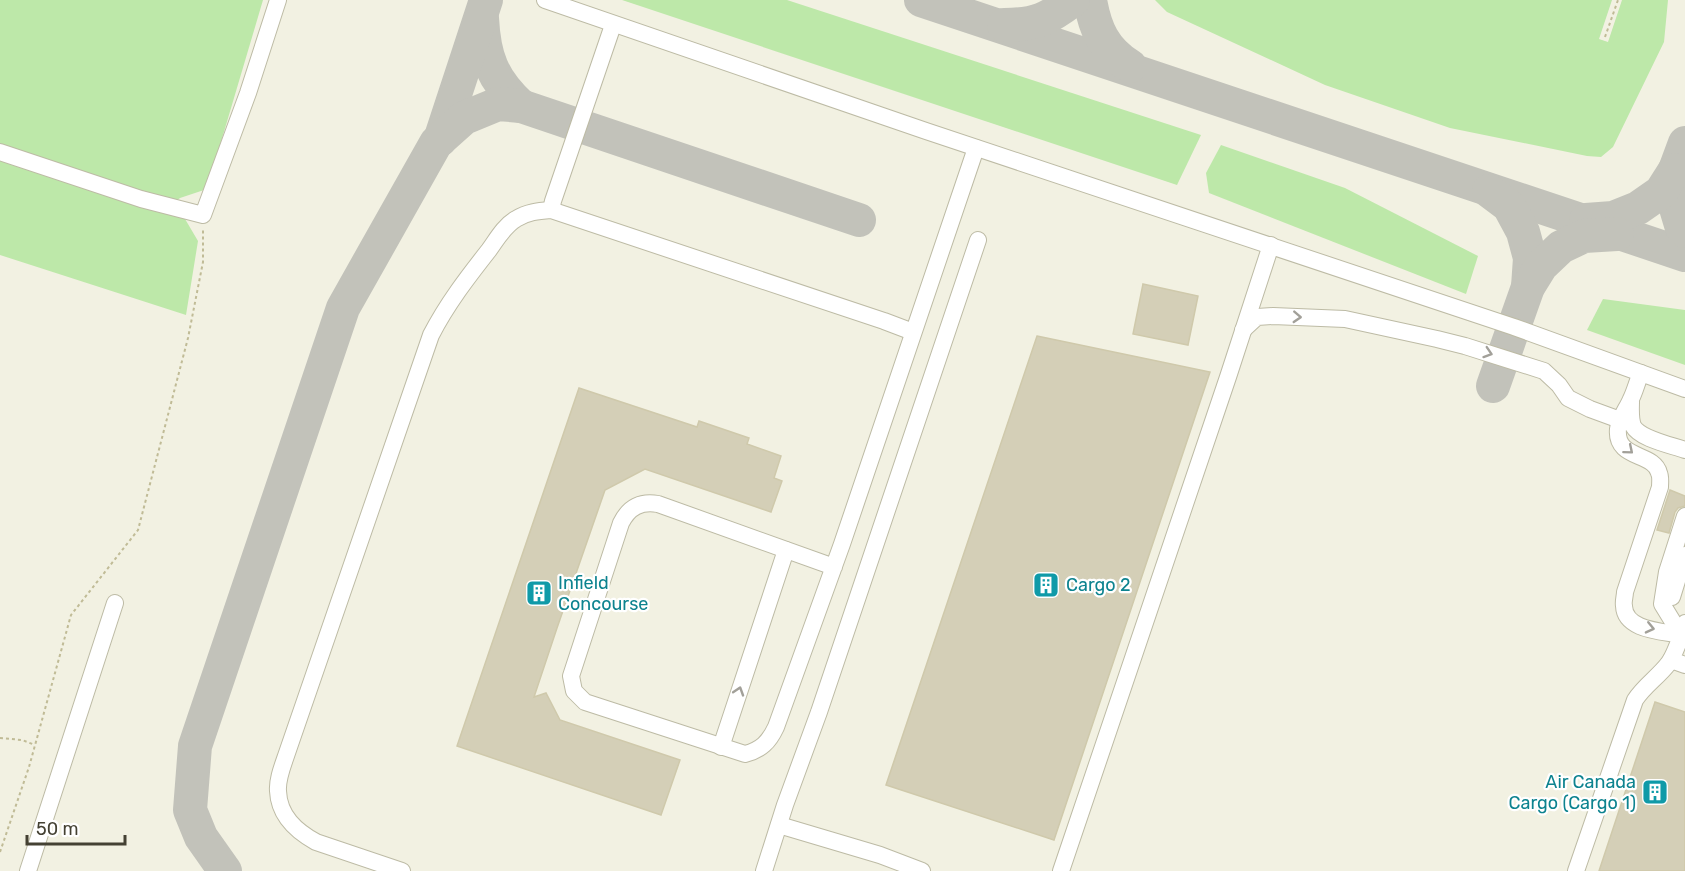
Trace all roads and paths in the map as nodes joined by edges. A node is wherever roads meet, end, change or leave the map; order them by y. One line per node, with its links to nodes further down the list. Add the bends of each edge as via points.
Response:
1 (278, 0): 9 (lane)
2 (545, 0): 4 (lane)
3 (1618, 0): 5 (path)
4 (614, 25): 6 (lane); 8 (lane)
5 (1605, 37)
6 (976, 148): 11 (lane); 13 (lane)
7 (0, 152): 9 (lane)
8 (551, 210): 13 (lane); 33 (lane, via 524,214 513,220 462,284 431,335 281,773 279,797 293,828 316,842)
9 (202, 215): 28 (path, via 203,262 188,338 138,530 71,615)
10 (978, 240): 30 (lane)
11 (1271, 245): 12 (lane); 14 (lane)
12 (1243, 330): 17 (lane, one-way to 17, via 1257,317 1284,316 1345,319 1437,339 1544,371 1568,398); 36 (lane)
13 (913, 332): 22 (lane)
14 (1641, 373): 15 (lane); 16 (lane)
15 (1685, 389)
16 (1631, 399): 17 (lane); 18 (lane, via 1630,415 1639,434)
17 (1620, 420): 25 (lane, one-way to 25, via 1619,440 1633,455 1652,462 1660,480 1623,608 1633,624)
18 (1685, 450)
19 (1685, 516): 24 (lane, via 1667,572 1662,604)
20 (786, 550): 22 (lane); 29 (lane, one-way to 20); 29 (lane, via 649,502 632,508 621,523 571,676 574,691 585,702)
21 (1685, 555): 24 (lane)
22 (834, 567): 29 (lane, via 772,737 746,754)
23 (116, 603): 32 (lane)
24 (1667, 614): 25 (lane)
25 (1684, 632): 26 (lane)
26 (1678, 663): 37 (lane, via 1659,675 1635,700)
27 (0, 738): 28 (path)
28 (35, 745): 31 (path)
29 (721, 747)
30 (778, 825): 34 (lane); 35 (lane)
31 (0, 852)
32 (28, 871)
33 (402, 871)
34 (764, 871)
35 (922, 871)
36 (1061, 871)
37 (1576, 871)

